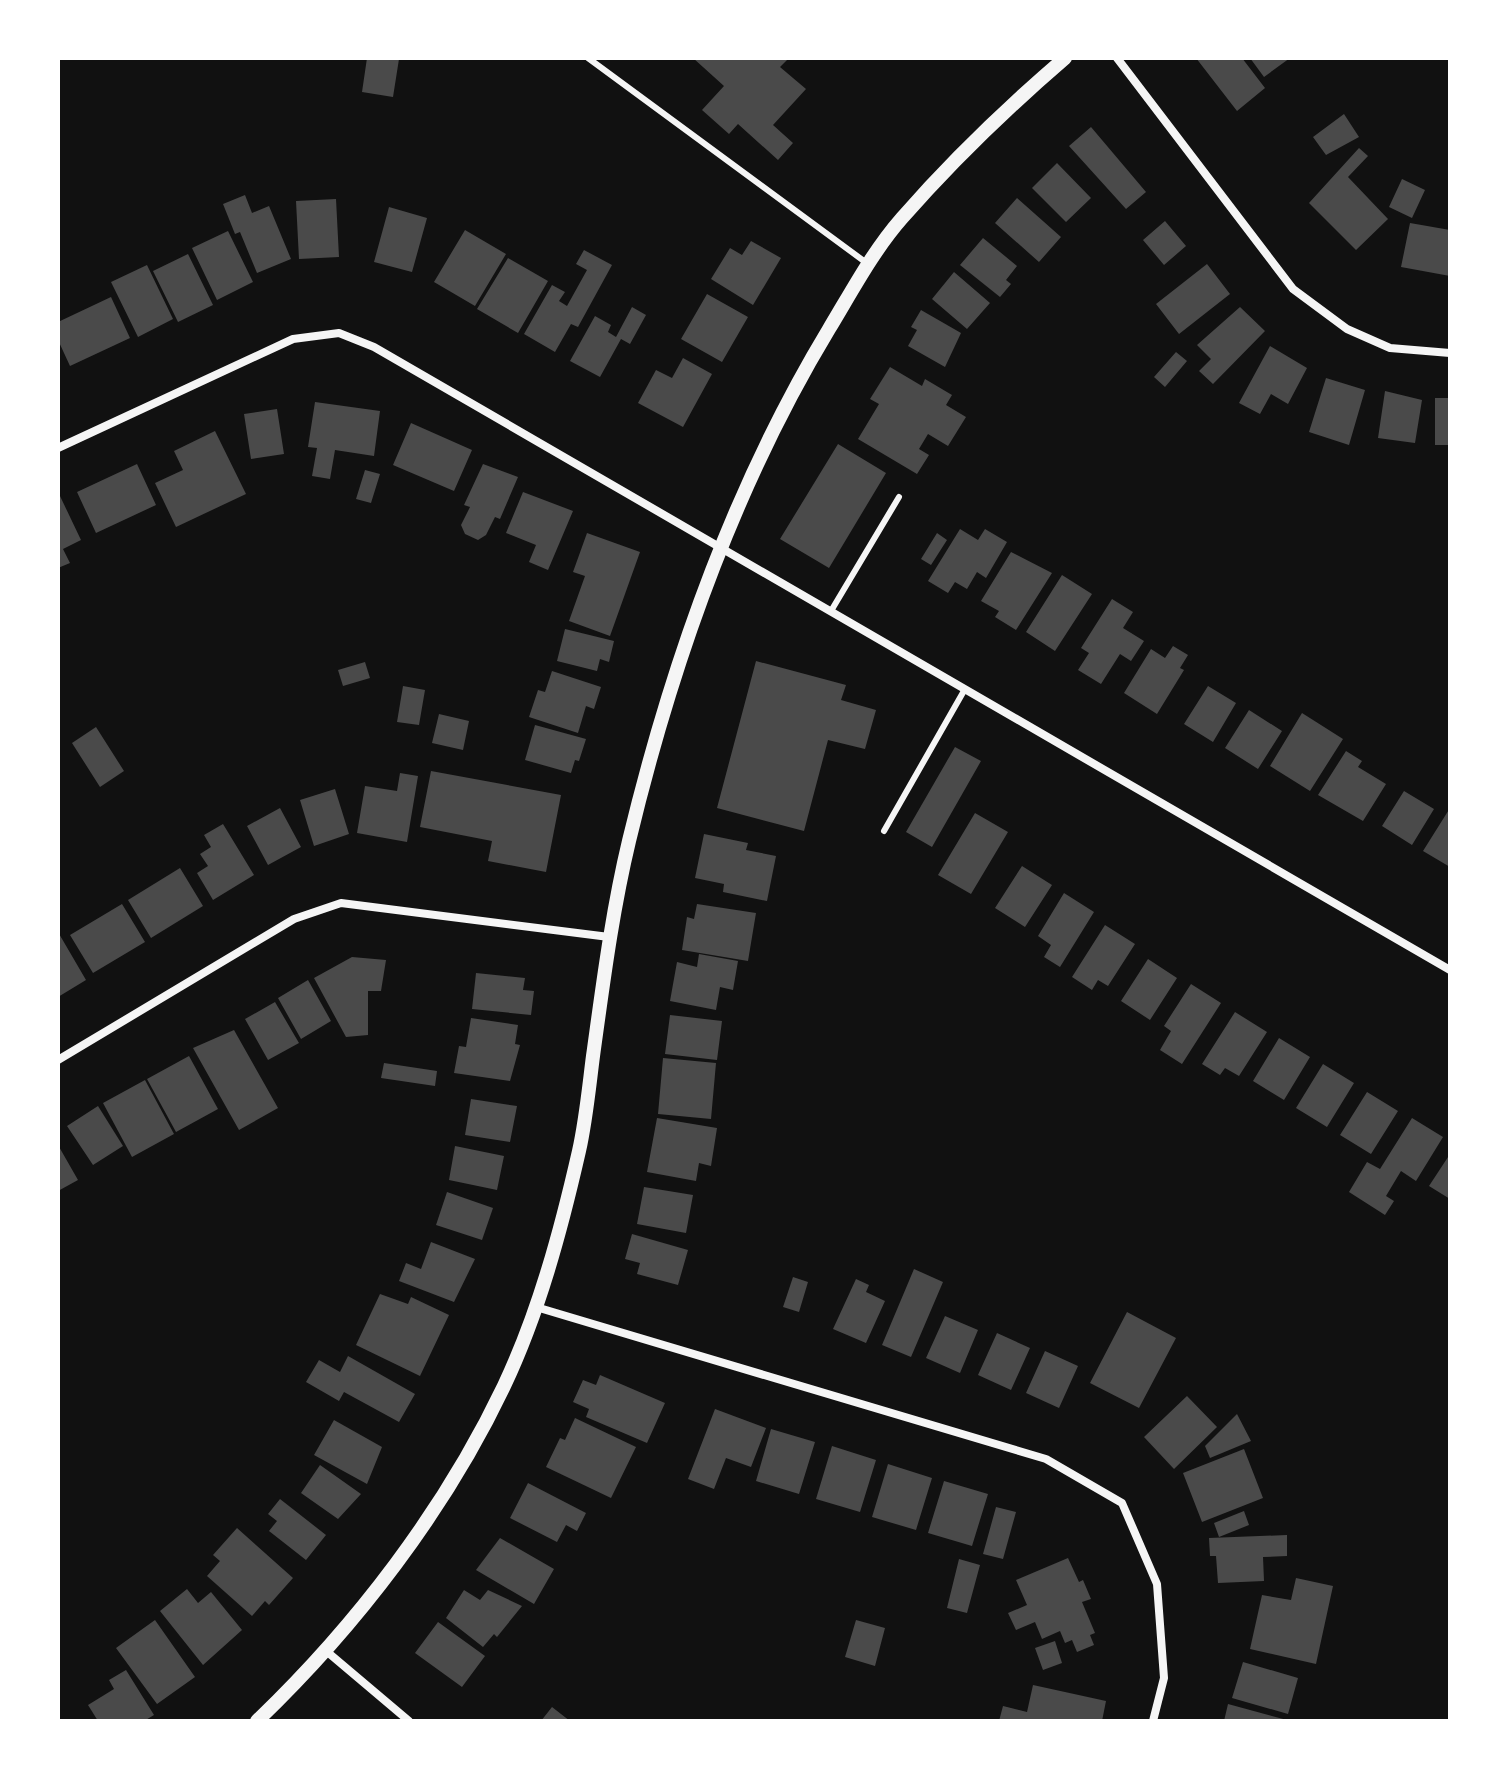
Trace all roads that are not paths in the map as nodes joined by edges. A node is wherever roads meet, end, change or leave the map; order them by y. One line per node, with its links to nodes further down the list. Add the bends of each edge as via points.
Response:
1 (588, 58): 4 (lane)
2 (1065, 58): 4 (street, via 1010,105 911,208)
3 (1117, 58): 5 (street, via 1293,289 1347,329 1390,348)
4 (868, 264): 8 (street, via 763,445)
5 (1450, 353)
6 (58, 448): 8 (street, via 293,339 339,333 374,347)
7 (899, 497): 9 (lane)
8 (720, 545): 9 (street); 12 (street, via 652,758)
9 (831, 611): 10 (street)
10 (965, 689): 11 (lane); 13 (street)
11 (884, 831)
12 (609, 937): 14 (street, via 341,903 294,919); 15 (street, via 580,1147)
13 (1450, 970)
14 (58, 1060)
15 (536, 1307): 16 (street, via 504,1387 441,1498 386,1576); 19 (street, via 1046,1459 1122,1503 1157,1584 1164,1678)
16 (324, 1649): 17 (street); 18 (street)
17 (257, 1721)
18 (409, 1721)
19 (1153, 1721)

